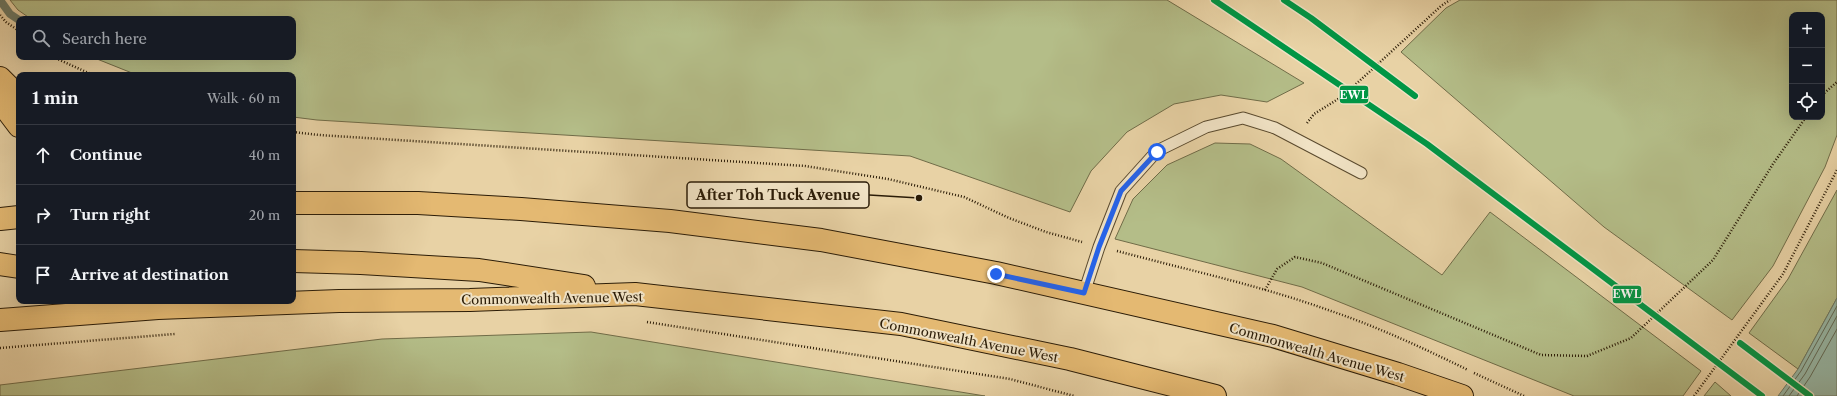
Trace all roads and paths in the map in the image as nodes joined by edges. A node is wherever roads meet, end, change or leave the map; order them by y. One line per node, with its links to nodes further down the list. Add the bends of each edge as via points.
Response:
1 (1450, 0): 14 (path, via 1343,96 1314,114)
2 (0, 15): 3 (path)
3 (16, 29)
4 (60, 60): 5 (path)
5 (86, 72)
6 (0, 78): 9 (main road)
7 (1837, 82): 8 (path)
8 (1825, 92)
9 (16, 94)
10 (0, 101): 12 (main road)
11 (1804, 120): 26 (path, via 1713,260 1631,338 1587,356 1541,356 1322,263 1295,257 1277,269)
12 (16, 122)
13 (296, 132): 22 (path, via 319,136 805,166 888,179 964,197 1009,218)
14 (1294, 138): 16 (lane); 22 (lane, via 1275,128 1243,118 1206,127 1157,152 1121,191)
15 (1837, 170): 39 (path, via 1783,274)
16 (1361, 173)
17 (296, 193): 18 (main road)
18 (349, 202): 19 (main road, Commonwealth Avenue West); 27 (main road, Commonwealth Avenue West, via 529,209 670,221 829,241)
19 (296, 203)
20 (16, 217): 21 (main road)
21 (0, 219)
22 (1099, 247): 26 (path); 27 (lane)
23 (296, 261): 28 (main road, via 479,270)
24 (0, 264): 25 (main road)
25 (16, 267)
26 (1265, 290): 38 (path, via 1331,310 1410,342)
27 (1084, 293): 37 (main road, Commonwealth Avenue West, via 1273,336)
28 (635, 294): 29 (main road, Commonwealth Avenue West, via 470,300); 36 (main road, Commonwealth Avenue West, via 901,324 1070,360)
29 (296, 302)
30 (245, 304): 31 (main road, Commonwealth Avenue West)
31 (0, 320)
32 (641, 322): 35 (path, via 1010,379)
33 (183, 334): 34 (path)
34 (0, 348)
35 (1074, 396)
36 (1215, 396)
37 (1462, 396)
38 (1524, 396)
39 (1694, 396)

